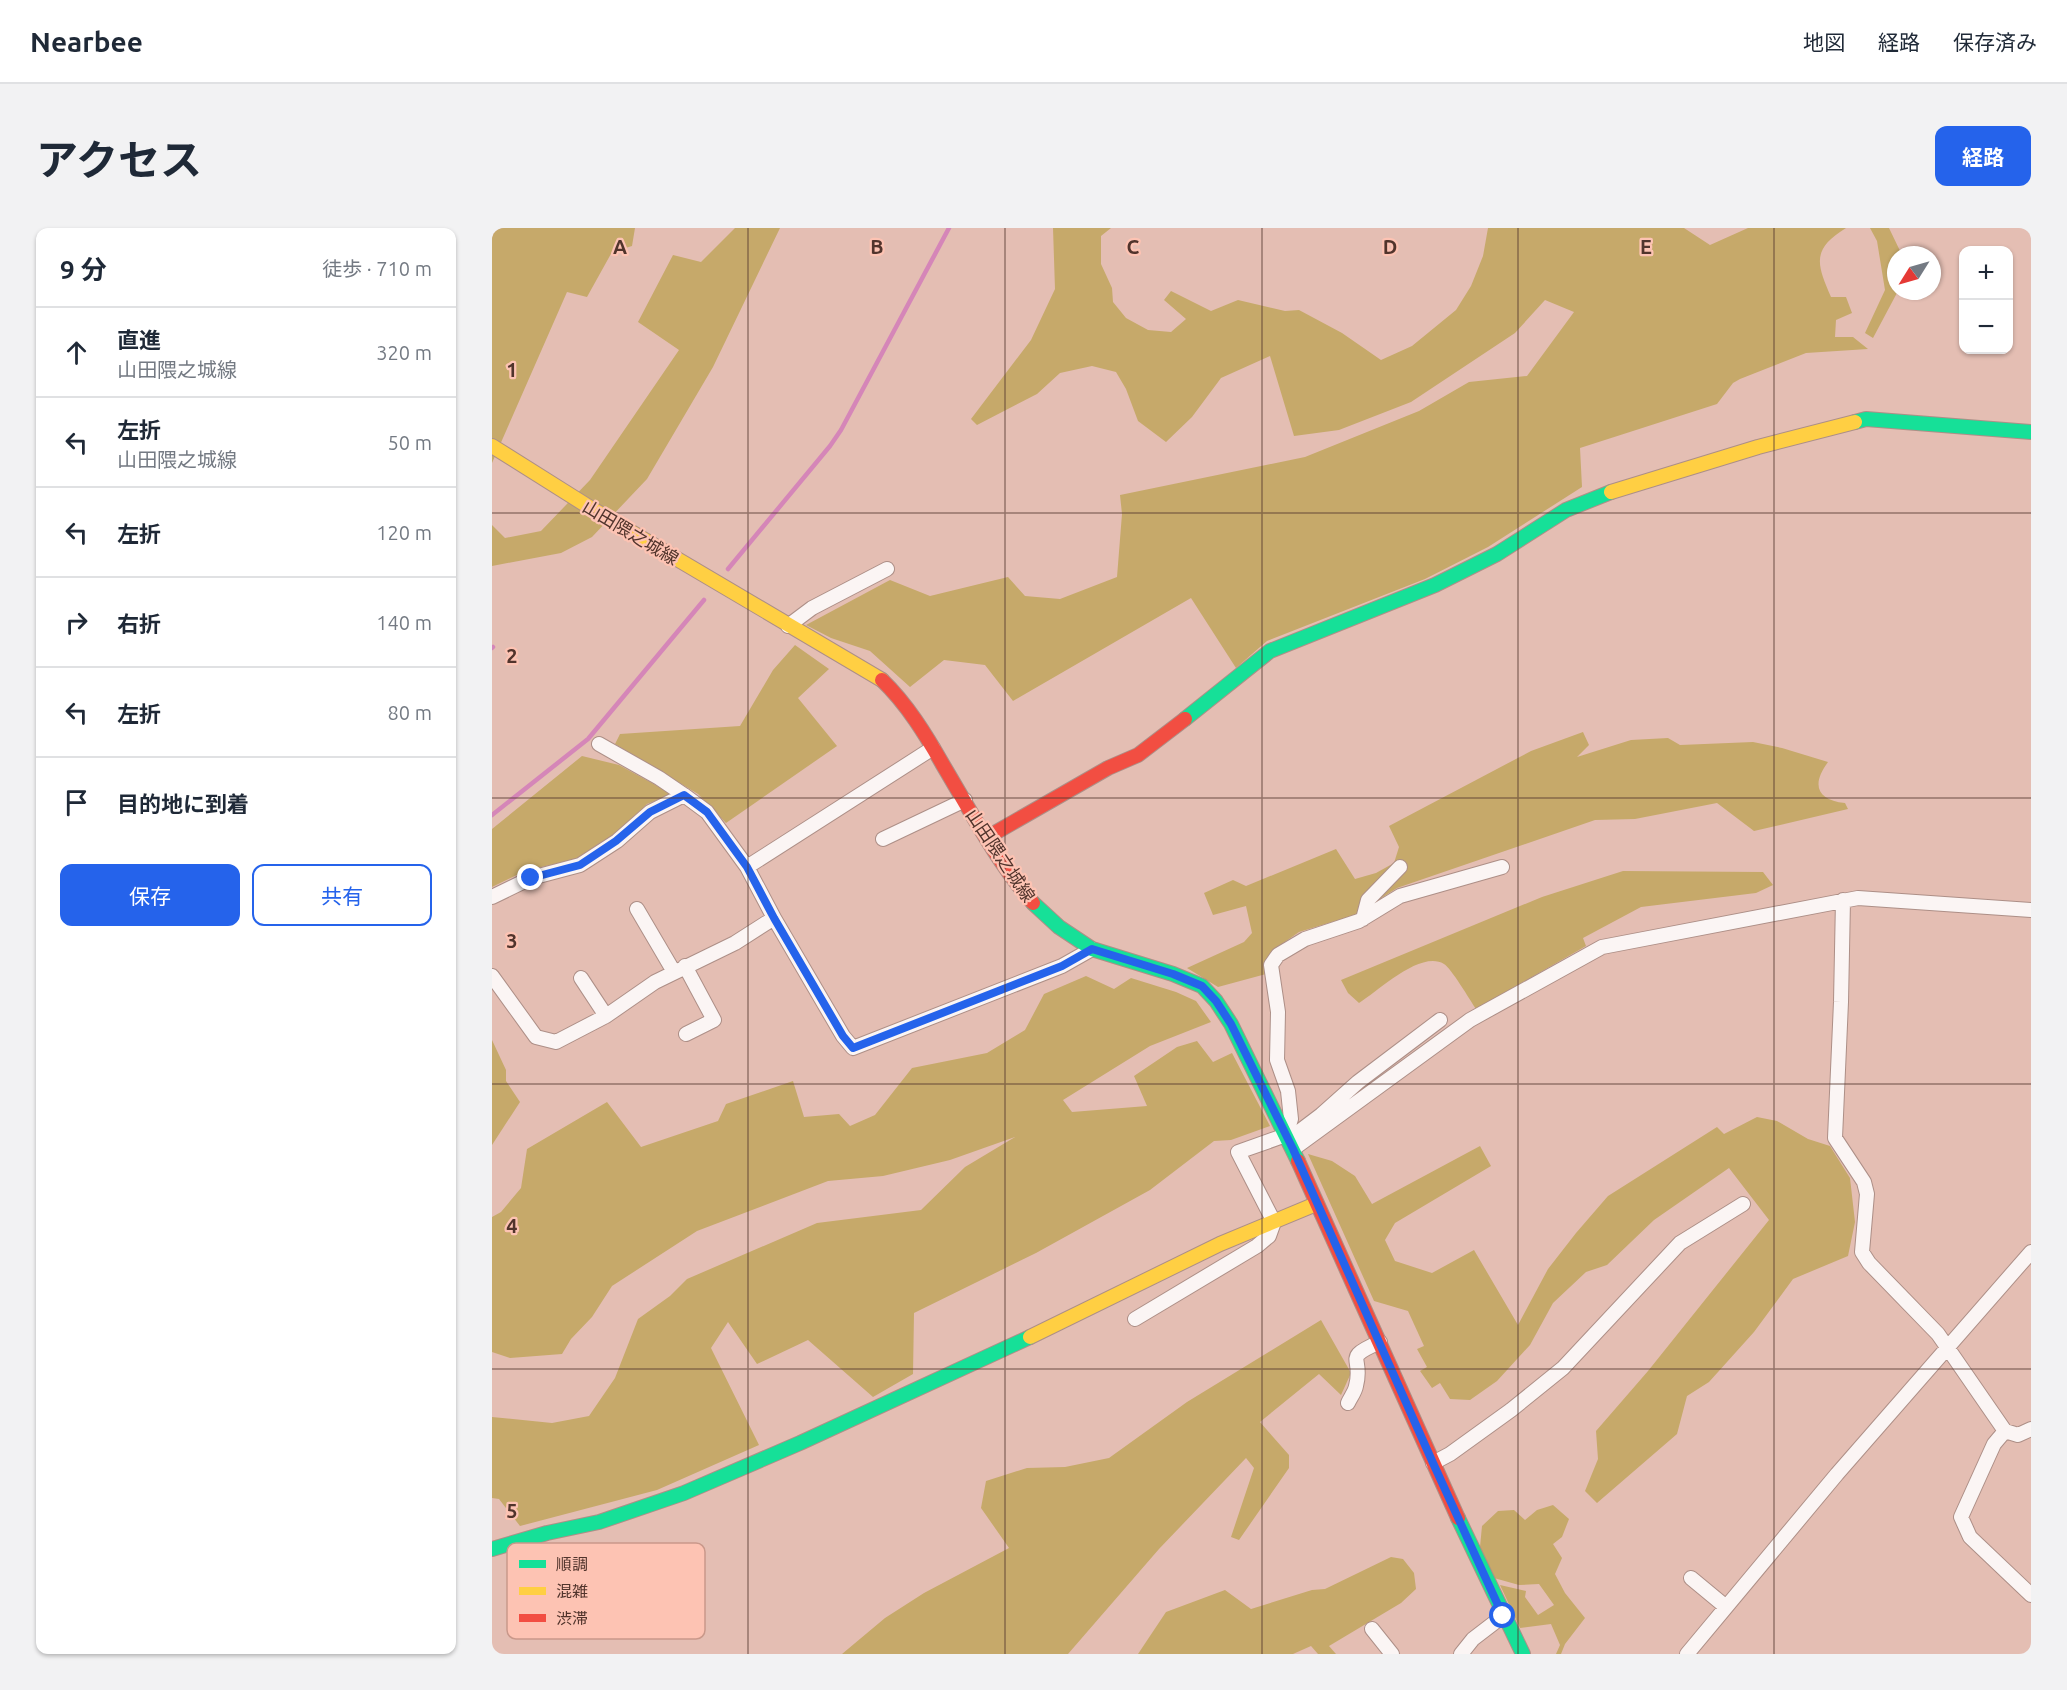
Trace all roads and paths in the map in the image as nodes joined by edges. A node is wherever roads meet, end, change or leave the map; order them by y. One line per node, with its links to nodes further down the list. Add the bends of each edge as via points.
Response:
1 (2031, 432): 9 (street, via 1866,419 1598,496 1566,510 1497,554 1435,585 1270,651 1138,755)
2 (492, 446): 4 (street, 山田隈之城線)
3 (886, 569): 4 (street, via 812,608)
4 (788, 626): 6 (street, 山田隈之城線, via 883,681)
5 (599, 744): 7 (street)
6 (933, 748): 8 (street, 山田隈之城線); 11 (street)
7 (684, 795): 11 (street, via 707,812); 14 (street, via 650,812 580,865 531,878)
8 (965, 800): 9 (street, 山田隈之城線); 10 (street)
9 (986, 838): 20 (street, 山田隈之城線, via 1038,909)
10 (884, 839)
11 (747, 867): 18 (street)
12 (1400, 867): 19 (street, via 1368,900)
13 (1502, 867): 19 (street, via 1400,896)
14 (492, 897)
15 (1843, 900): 17 (street); 27 (street, via 1602,947 1470,1020); 34 (street, via 1835,1138 1864,1182 1867,1194 1862,1252 1938,1334)
16 (637, 909): 21 (street)
17 (2031, 910)
18 (774, 918): 20 (street, via 853,1048 1062,966); 21 (street)
19 (1363, 919): 27 (street, via 1305,939 1278,955 1271,965 1278,1012 1277,1060 1288,1091 1291,1119)
20 (1092, 949): 27 (street, 山田隈之城線, via 1202,986 1231,1024)
21 (679, 969): 24 (street); 26 (street, via 714,1020)
22 (492, 976): 24 (street, via 536,1037 556,1042)
23 (581, 978): 24 (street)
24 (606, 1016)
25 (1440, 1020): 27 (street)
26 (686, 1034)
27 (1289, 1141): 28 (street, 山田隈之城線); 30 (street, via 1238,1152)
28 (1316, 1204): 30 (street); 33 (street, 山田隈之城線)
29 (1743, 1204): 38 (street, via 1680,1243 1563,1368 1511,1410)
30 (1274, 1222): 32 (street, via 1269,1236 1257,1246); 39 (street, via 684,1493 599,1522)
31 (2031, 1252): 34 (street)
32 (1135, 1319)
33 (1380, 1342): 35 (street, via 1360,1351 1355,1358 1357,1385); 38 (street, 山田隈之城線)
34 (1946, 1348): 37 (street); 44 (street)
35 (1348, 1403)
36 (2031, 1429): 37 (street, via 2018,1435)
37 (2005, 1431): 43 (street, via 1994,1444 1961,1517 1970,1537)
38 (1433, 1463): 45 (street, 山田隈之城線)
39 (513, 1543)
40 (507, 1545): 41 (street)
41 (492, 1549)
42 (1690, 1578): 44 (street)
43 (2031, 1595)
44 (1726, 1607): 50 (street)
45 (1503, 1616): 48 (street); 49 (street, 山田隈之城線)
46 (1372, 1629): 47 (street)
47 (1392, 1654)
48 (1461, 1654)
49 (1522, 1654)
50 (1686, 1654)

